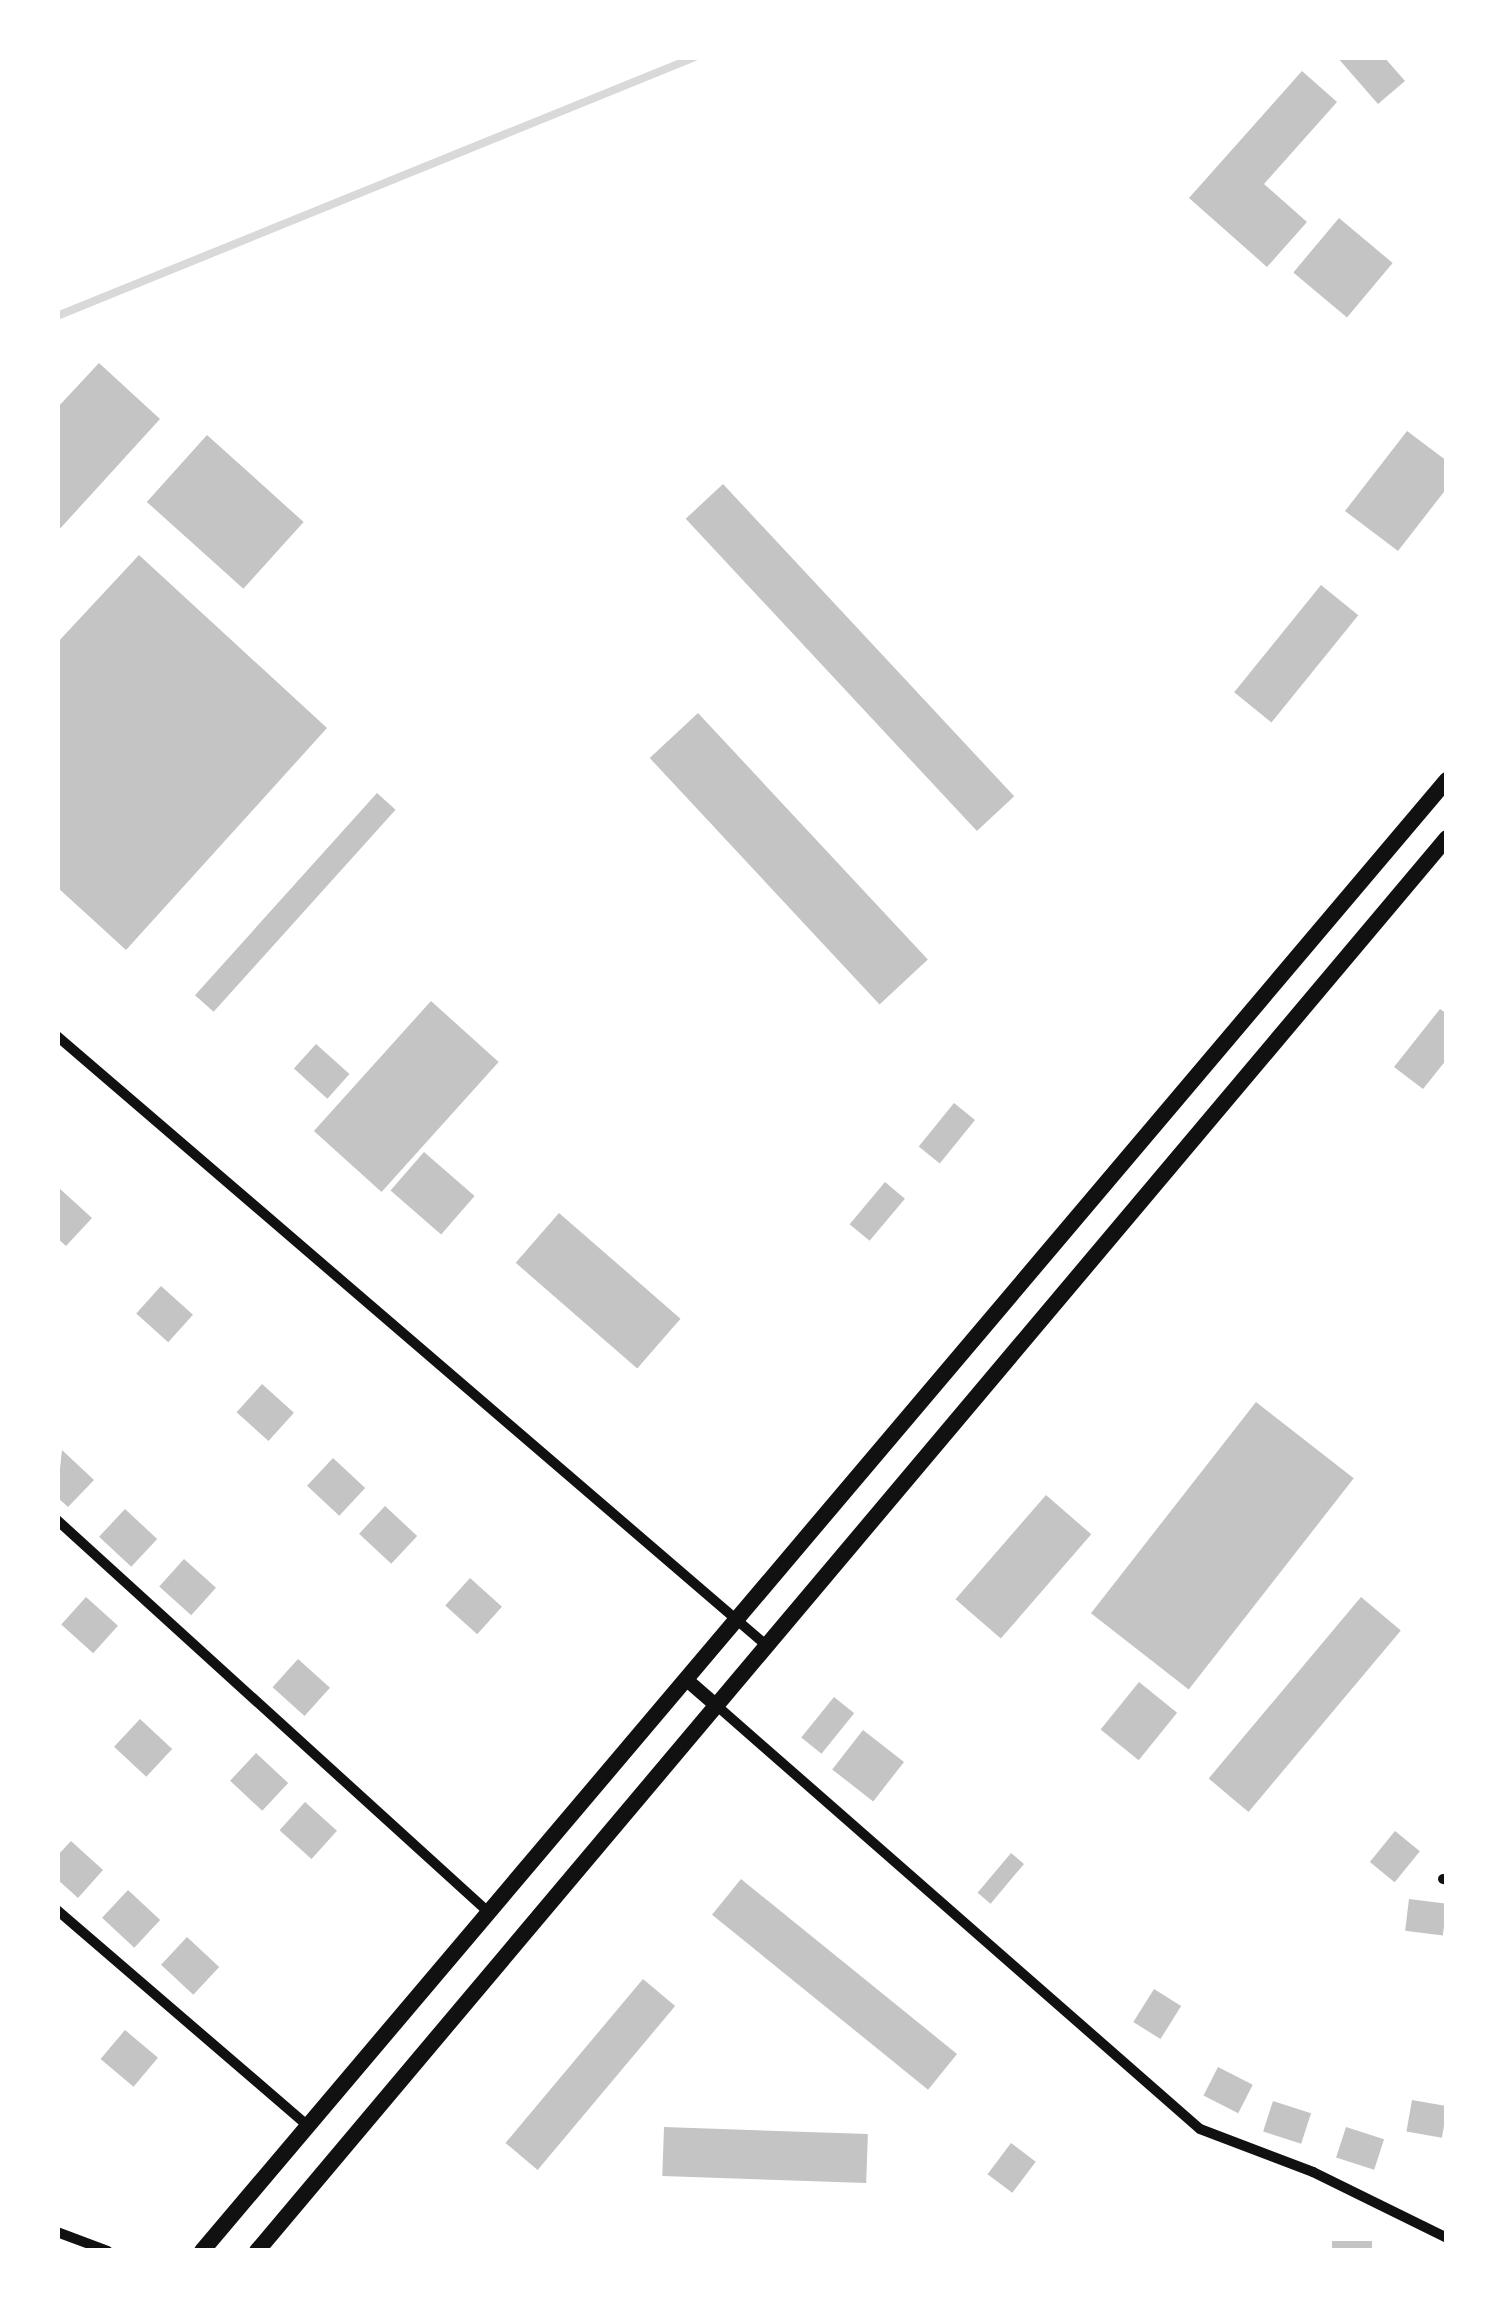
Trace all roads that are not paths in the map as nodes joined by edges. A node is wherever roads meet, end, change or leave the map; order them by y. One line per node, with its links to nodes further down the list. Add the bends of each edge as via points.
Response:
1 (1447, 780): 5 (main road)
2 (1447, 838): 6 (main road)
3 (57, 1036): 5 (street)
4 (57, 1520): 10 (street)
5 (738, 1621): 6 (street); 7 (main road)
6 (766, 1645): 8 (main road)
7 (688, 1681): 8 (street); 10 (main road)
8 (716, 1705): 13 (street, via 1200,2129 1313,2172); 16 (main road)
9 (57, 1910): 11 (street)
10 (486, 1910): 11 (main road)
11 (307, 2125): 15 (main road)
12 (57, 2232): 14 (street)
13 (1447, 2238)
14 (107, 2251)
15 (202, 2251)
16 (257, 2251)

